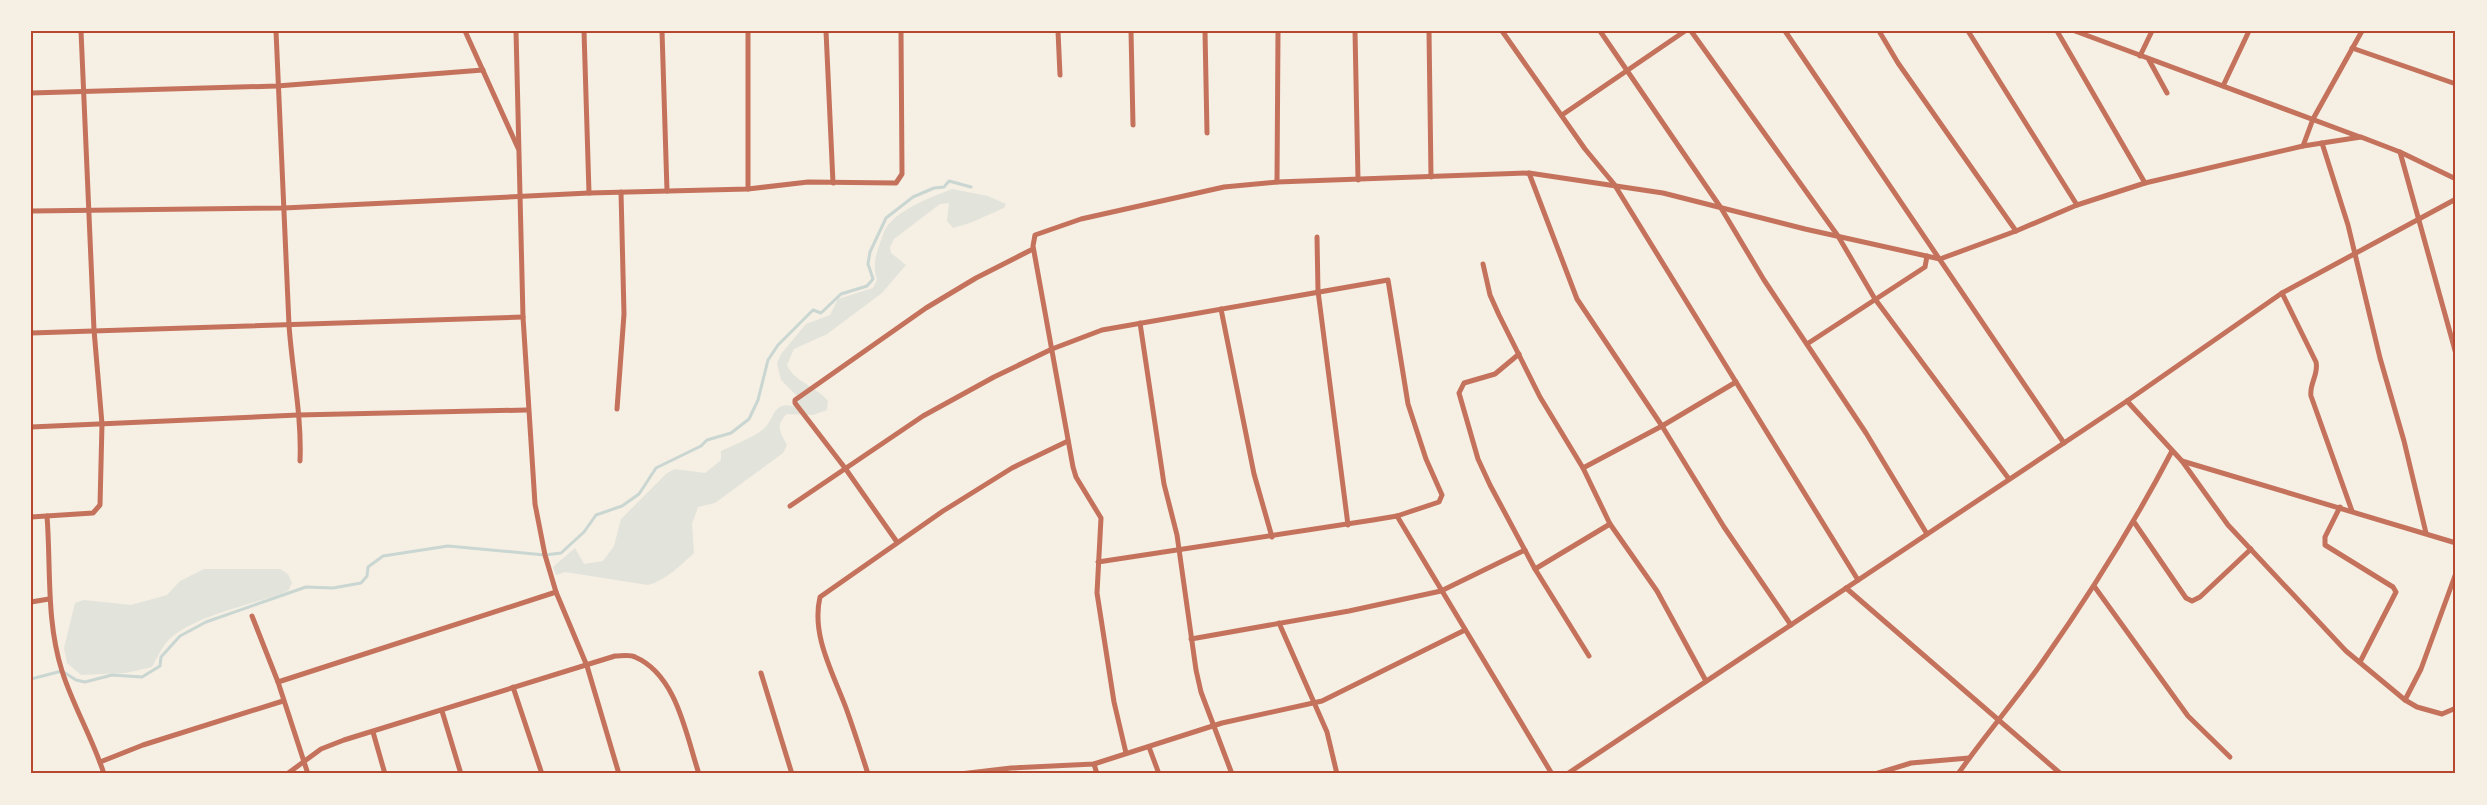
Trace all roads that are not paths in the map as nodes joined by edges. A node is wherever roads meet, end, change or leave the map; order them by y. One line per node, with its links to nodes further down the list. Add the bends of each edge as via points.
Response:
1 (82, 31): 37 (street)
2 (276, 31): 35 (street)
3 (465, 31): 31 (street)
4 (516, 31): 47 (street)
5 (584, 31): 60 (street)
6 (662, 31): 58 (street)
7 (748, 31): 57 (street)
8 (826, 31): 53 (street)
9 (901, 31): 53 (street, via 900,179 896,183 883,184)
10 (1058, 31): 33 (street)
11 (1131, 31): 42 (street)
12 (1205, 31): 43 (street)
13 (1278, 31): 54 (street)
14 (1354, 31): 52 (street)
15 (1429, 31): 50 (street)
16 (1502, 31): 40 (street)
17 (1600, 31): 32 (street)
18 (1685, 31): 32 (street)
19 (1691, 31): 70 (street)
20 (1785, 31): 75 (street)
21 (1878, 31): 69 (street)
22 (1968, 31): 63 (street)
23 (2057, 31): 55 (street)
24 (2075, 31): 29 (street)
25 (2152, 31): 29 (street)
26 (2250, 31): 36 (street)
27 (2362, 31): 28 (street)
28 (2352, 48): 34 (street); 41 (street)
29 (2140, 56): 30 (street)
30 (2148, 59): 36 (street); 39 (street)
31 (483, 70): 35 (street); 47 (street)
32 (1627, 70): 40 (street); 65 (street)
33 (1060, 75)
34 (2456, 84)
35 (277, 86): 37 (street); 64 (street)
36 (2223, 86): 41 (street)
37 (84, 91): 38 (street); 66 (street)
38 (31, 93)
39 (2167, 93)
40 (1562, 115): 56 (street)
41 (2313, 119): 44 (street); 46 (street)
42 (1133, 125)
43 (1207, 132)
44 (2361, 137): 45 (street); 48 (street)
45 (2322, 143): 46 (street); 73 (street)
46 (2303, 146): 55 (street)
47 (519, 150): 61 (street)
48 (2400, 152): 51 (street); 68 (street)
49 (1529, 172): 50 (street); 56 (street); 96 (street, via 1577,299)
50 (1431, 177): 52 (street)
51 (2456, 179)
52 (1358, 180): 54 (street)
53 (833, 182): 57 (street)
54 (1278, 182): 72 (street, via 1224,187 1081,219 1035,235)
55 (2144, 183): 63 (street)
56 (1614, 184): 65 (street); 90 (street)
57 (748, 189): 58 (street)
58 (667, 191): 59 (street)
59 (621, 192): 60 (street); 92 (street, via 624,314)
60 (588, 193): 61 (street)
61 (519, 198): 64 (street); 81 (street)
62 (2456, 199): 68 (street)
63 (2077, 205): 69 (street)
64 (284, 208): 66 (street); 83 (street)
65 (1721, 208): 70 (street); 86 (street)
66 (89, 209): 67 (street); 84 (street)
67 (31, 211)
68 (2419, 219): 73 (street); 89 (street)
69 (2016, 231): 75 (street)
70 (1838, 236): 74 (street); 79 (street)
71 (1317, 237): 77 (street)
72 (1033, 249): 87 (street); 103 (street, via 926,308 795,400)
73 (2355, 255): 78 (street); 115 (street)
74 (1927, 256): 75 (street); 79 (street, via 1925,267)
75 (1940, 259): 99 (street)
76 (1483, 264): 88 (street, via 1490,295)
77 (1318, 291): 80 (street); 110 (street, via 1388,280 1408,404 1442,497 1439,502); 114 (street)
78 (2282, 294): 91 (street); 108 (street, via 2316,362 2311,396)
79 (1875, 299): 86 (street); 105 (street)
80 (1221, 309): 82 (street); 117 (street, via 1254,474)
81 (523, 317): 83 (street); 93 (street)
82 (1140, 323): 87 (street, via 1102,330); 122 (street, via 1164,484)
83 (289, 325): 84 (street); 94 (street)
84 (94, 330): 85 (street); 95 (street)
85 (31, 333)
86 (1807, 344): 116 (street)
87 (1052, 349): 98 (street); 103 (street, via 924,416)
88 (1519, 354): 104 (street, via 1540,397); 121 (street, via 1495,374 1464,384 1459,393 1478,459)
89 (2456, 354)
90 (1736, 382): 96 (street); 126 (street)
91 (2127, 401): 99 (street); 100 (street)
92 (617, 409)
93 (527, 410): 94 (street); 130 (street, via 535,504)
94 (298, 415): 95 (street); 101 (street)
95 (102, 424): 97 (street); 109 (street, via 98,510)
96 (1662, 426): 104 (street); 135 (street, via 1724,527)
97 (31, 427)
98 (1068, 441): 118 (street, via 1012,468); 123 (street, via 1076,477 1100,518)
99 (2064, 443): 105 (street)
100 (2172, 451): 102 (street); 112 (street)
101 (300, 460)
102 (2182, 461): 107 (street); 120 (street, via 2228,525)
103 (845, 468): 106 (street); 118 (street)
104 (1583, 468): 113 (street)
105 (2009, 480): 116 (street)
106 (790, 506)
107 (2340, 507): 108 (street); 139 (street, via 2325,537 2325,544 2396,592)
108 (2352, 511): 115 (street)
109 (47, 516): 111 (street); 131 (street, via 51,570)
110 (1398, 516): 114 (street); 129 (street)
111 (31, 517)
112 (2134, 522): 120 (street, via 2186,598 2192,601); 127 (street)
113 (1610, 524): 124 (street); 142 (street, via 1657,591)
114 (1348, 525): 117 (street)
115 (2426, 533): 119 (street)
116 (1927, 534): 126 (street)
117 (1272, 537): 122 (street)
118 (897, 542): 170 (street, via 820,597 818,609 826,658)
119 (2456, 542)
120 (2251, 549): 139 (street, via 2338,643)
121 (1525, 550): 124 (street); 129 (street)
122 (1179, 551): 123 (street); 137 (street)
123 (1098, 562): 154 (street, via 1097,593 1103,641)
124 (1535, 569): 138 (street)
125 (2456, 574): 145 (street, via 2421,669)
126 (1858, 580): 128 (street)
127 (2094, 586): 150 (street); 155 (street, via 2188,716)
128 (1846, 588): 135 (street); 150 (street)
129 (1441, 591): 134 (street, via 1350,612); 136 (street)
130 (556, 592): 140 (street); 143 (street)
131 (49, 599): 132 (street); 157 (street, via 62,671)
132 (31, 602)
133 (252, 616): 143 (street)
134 (1279, 623): 137 (street); 147 (street)
135 (1791, 625): 142 (street)
136 (1465, 630): 147 (street, via 1407,661); 176 (street)
137 (1191, 639): 151 (street, via 1201,692)
138 (1589, 656)
139 (2360, 662): 145 (street)
140 (587, 666): 144 (street); 167 (street); 168 (street, via 615,656 634,656 661,677 672,695)
141 (761, 673): 169 (street)
142 (1706, 681): 160 (street)
143 (278, 682): 146 (street)
144 (513, 687): 149 (street); 166 (street)
145 (2405, 700): 148 (street, via 2442,714)
146 (283, 701): 157 (street, via 143,744); 158 (street)
147 (1315, 702): 151 (street); 175 (street, via 1327,732)
148 (2456, 708)
149 (442, 711): 152 (street); 165 (street)
150 (1998, 721): 156 (street); 179 (street)
151 (1213, 726): 153 (street); 174 (street)
152 (373, 732): 158 (street, via 321,750); 164 (street)
153 (1149, 746): 154 (street); 173 (street)
154 (1126, 753): 159 (street)
155 (2230, 757)
156 (1969, 758): 177 (street, via 1911,763); 178 (street)
157 (100, 762): 161 (street)
158 (304, 762): 162 (street); 163 (street)
159 (1094, 764): 171 (street); 172 (street)
160 (1569, 773)
161 (104, 774)
162 (286, 774)
163 (308, 774)
164 (385, 774)
165 (461, 774)
166 (542, 774)
167 (619, 774)
168 (699, 774)
169 (792, 774)
170 (868, 774)
171 (960, 774)
172 (1098, 774)
173 (1160, 774)
174 (1232, 774)
175 (1336, 774)
176 (1552, 774)
177 (1875, 774)
178 (1958, 774)
179 (2061, 774)

